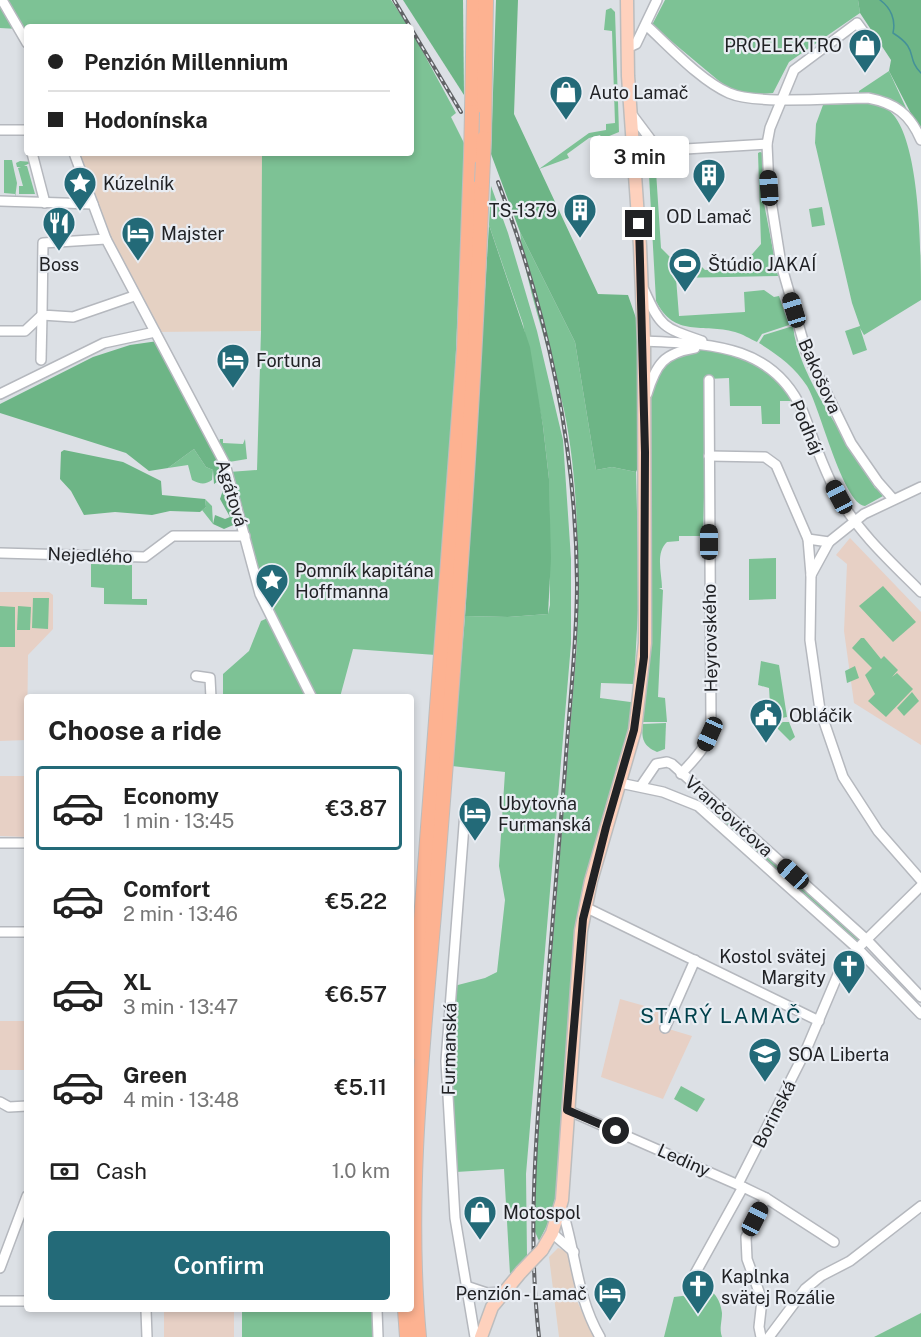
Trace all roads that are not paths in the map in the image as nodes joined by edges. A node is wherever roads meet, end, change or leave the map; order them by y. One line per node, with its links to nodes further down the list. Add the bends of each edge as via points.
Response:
1 (2, 0): 6 (street)
2 (627, 0): 8 (main road)
3 (657, 0): 5 (street)
4 (477, 2): 26 (highway, bridge, via 471,157); 26 (highway, bridge, via 484,138)
5 (647, 26): 8 (street, via 636,44); 9 (street, via 729,93 749,99)
6 (24, 38)
7 (873, 45): 9 (street, Bakošova, via 857,23 794,70)
8 (627, 48): 10 (main road)
9 (783, 98): 13 (street, via 868,98 887,102 914,124); 15 (street, Bakošova)
10 (630, 112): 14 (main road); 16 (street)
11 (0, 130): 12 (street)
12 (24, 130)
13 (921, 140)
14 (633, 141): 16 (street); 23 (main road)
15 (767, 144): 16 (street, via 669,150); 38 (street, Bakošova, via 773,224 806,351 851,443)
16 (656, 145)
17 (33, 156): 20 (street)
18 (75, 156): 21 (street, Agátová)
19 (0, 201): 20 (street)
20 (45, 203): 21 (street)
21 (93, 204): 22 (street, Agátová)
22 (106, 239): 24 (street, Agátová); 25 (street, via 43,243)
23 (642, 285): 29 (main road); 30 (street, via 663,325)
24 (134, 296): 25 (street, via 73,317); 28 (street, Agátová)
25 (42, 315): 27 (street, via 25,331); 32 (street)
26 (471, 323): 31 (highway)
27 (0, 331)
28 (155, 332): 34 (street, via 104,343); 40 (street, Agátová, via 225,464)
29 (644, 341): 30 (street, Podháj); 35 (main road)
30 (713, 345): 35 (street, via 676,351 665,358 654,374); 39 (street, Podháj, via 754,357 784,381 802,412 826,472)
31 (470, 350): 65 (highway); 93 (highway, via 459,610 417,1130 414,1240)
32 (41, 360)
33 (710, 380): 36 (street, Heyrovského)
34 (0, 394)
35 (645, 402): 50 (main road, via 644,657 634,730)
36 (709, 456): 41 (street, via 765,457 776,465); 49 (street, Heyrovského, via 710,734 702,751)
37 (921, 487): 38 (street)
38 (893, 499): 39 (street)
39 (854, 521): 42 (street); 45 (street, Podháj)
40 (245, 536): 43 (street, Nejedlého, via 173,536 145,556); 48 (street, Agátová, via 260,594)
41 (808, 539): 42 (street); 44 (street)
42 (829, 542): 44 (street)
43 (0, 553)
44 (811, 575): 55 (street, via 810,640 820,710 843,777 878,831)
45 (921, 592)
46 (196, 676): 47 (street, via 210,678)
47 (211, 694)
48 (310, 694)
49 (681, 774): 51 (street, Vrančovičova, via 672,764 662,762 656,764); 60 (street, Vrančovičova)
50 (620, 783): 51 (street, Vrančovičova); 57 (main road)
51 (641, 786): 61 (street, Vrančovičova, via 698,806)
52 (465, 812): 82 (street, Furmanská, via 446,1061 455,1218)
53 (0, 843): 54 (street)
54 (24, 843)
55 (921, 880)
56 (921, 886): 60 (street, Borinská)
57 (585, 907): 62 (street); 70 (main road)
58 (0, 932): 59 (street)
59 (24, 932)
60 (867, 940): 61 (street, Borinská); 63 (street, Vrančovičova)
61 (858, 949): 64 (street, Vrančovičova); 66 (street, Borinská, via 839,972)
62 (695, 960): 66 (street); 67 (street)
63 (921, 997)
64 (921, 1014)
65 (414, 1017)
66 (819, 1021): 71 (street, Borinská)
67 (665, 1028)
68 (0, 1102): 69 (street, via 9,1107)
69 (24, 1106)
70 (567, 1110): 71 (street, Lediny); 74 (main road)
71 (741, 1186): 72 (street, Lediny); 81 (street, Borinská)
72 (766, 1198): 78 (street, Lediny); 98 (street, via 746,1237 747,1259 762,1300)
73 (24, 1204): 80 (street)
74 (561, 1206): 76 (street); 77 (main road)
75 (921, 1206): 99 (street, via 850,1262 805,1288)
76 (571, 1239): 77 (street, via 562,1233); 79 (street)
77 (550, 1241): 79 (street); 83 (main road, bridge)
78 (834, 1242)
79 (574, 1252): 89 (street, via 581,1296)
80 (0, 1268)
81 (691, 1281)
82 (466, 1286): 83 (street, via 487,1293); 94 (street, Furmanská)
83 (502, 1292): 95 (main road, via 488,1314)
84 (0, 1301): 85 (street)
85 (24, 1301)
86 (146, 1312): 90 (street)
87 (377, 1312): 91 (street)
88 (405, 1312): 92 (highway)
89 (595, 1328): 96 (street); 97 (street)
90 (147, 1337)
91 (378, 1337)
92 (407, 1337)
93 (419, 1337)
94 (475, 1337)
95 (481, 1337)
96 (600, 1337)
97 (609, 1337)
98 (761, 1337)
99 (769, 1337)

